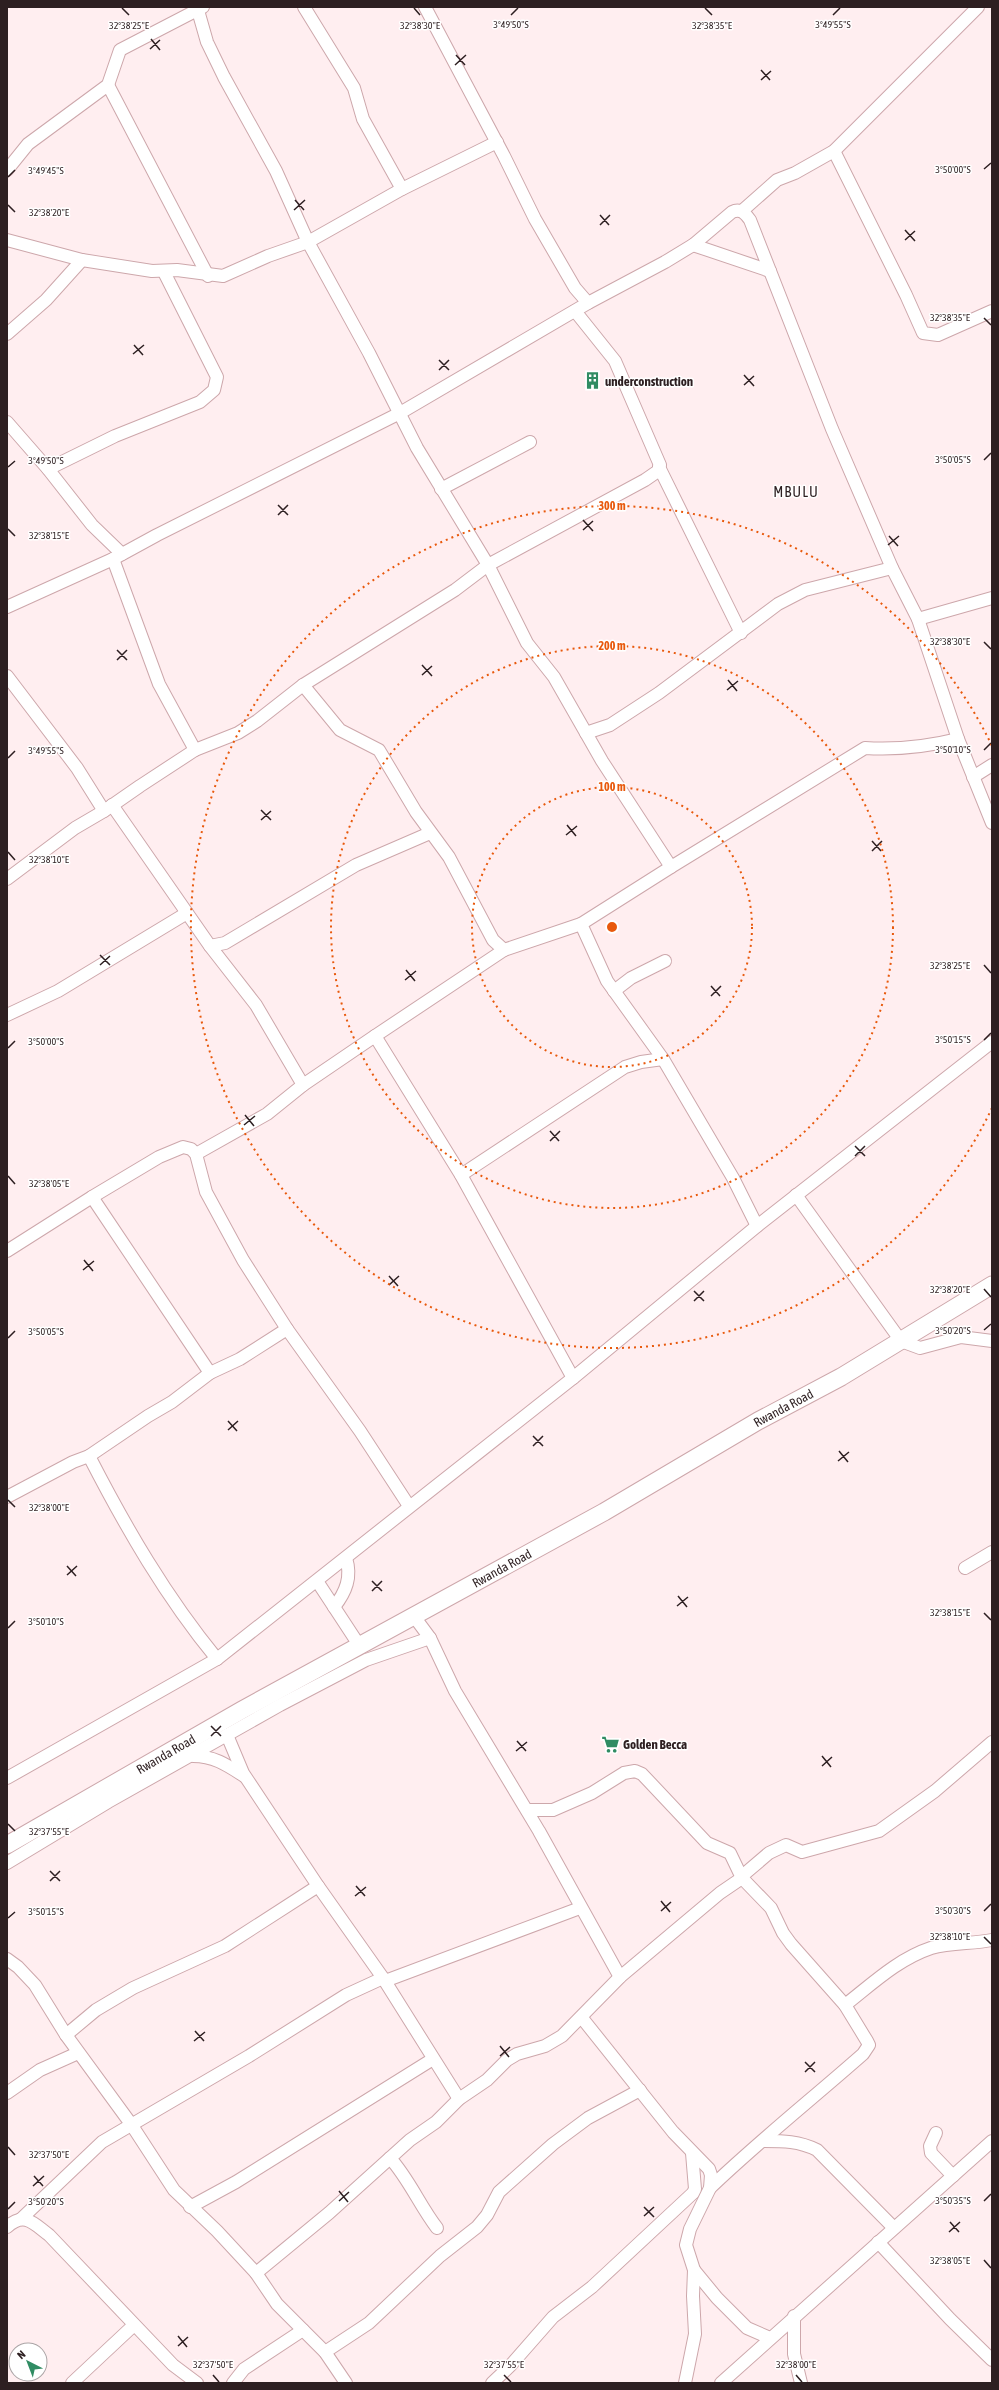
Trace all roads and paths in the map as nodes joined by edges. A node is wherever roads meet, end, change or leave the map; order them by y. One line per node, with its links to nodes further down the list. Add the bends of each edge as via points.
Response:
1 (304, 7): 9 (street, via 354,88 363,119)
2 (425, 7): 6 (street)
3 (978, 7): 7 (street)
4 (199, 8): 5 (street, via 120,50); 12 (street, via 207,42 276,171)
5 (108, 85): 8 (street, via 28,144); 17 (street)
6 (497, 142): 9 (street); 18 (street, via 535,219 575,288)
7 (834, 151): 10 (street, via 795,174 777,180); 20 (street, via 923,333 938,335)
8 (7, 170)
9 (402, 189): 12 (street)
10 (742, 211): 13 (street, via 732,212); 15 (street, via 750,220)
11 (7, 240): 14 (street)
12 (308, 242): 17 (street, via 268,256 229,274); 22 (street)
13 (693, 245): 15 (street); 18 (street, via 632,281)
14 (82, 260): 16 (street); 21 (street, via 46,300)
15 (770, 271): 30 (street, via 832,429)
16 (164, 272): 17 (street, via 177,270); 26 (street, via 217,377 214,390 200,402 115,436)
17 (208, 276)
18 (588, 303): 19 (street)
19 (575, 311): 22 (street); 25 (street, via 615,361)
20 (992, 311)
21 (7, 334)
22 (400, 413): 27 (street); 28 (street)
23 (7, 422): 26 (street)
24 (530, 442): 27 (street)
25 (659, 467): 29 (street, via 645,480); 34 (street)
26 (48, 469): 28 (street)
27 (441, 489): 29 (street)
28 (118, 557): 32 (street); 39 (street, via 160,684)
29 (488, 565): 36 (street, via 455,590); 37 (street, via 527,643 554,677)
30 (892, 568): 33 (street); 34 (street, via 805,590 778,604)
31 (992, 598): 33 (street)
32 (7, 607)
33 (918, 619): 38 (street)
34 (741, 633): 37 (street, via 659,694 610,725)
35 (7, 676): 42 (street)
36 (303, 685): 39 (street, via 238,732); 44 (street, via 340,730 379,750)
37 (586, 733): 45 (street)
38 (958, 739): 41 (street); 45 (street, via 898,750 865,748)
39 (195, 750): 42 (street)
40 (992, 765): 41 (street)
41 (973, 777): 43 (street)
42 (108, 808): 46 (street, via 75,828); 47 (street)
43 (992, 823)
44 (430, 833): 49 (street, via 356,865 224,943); 50 (street, via 449,856 493,940)
45 (671, 867): 48 (street)
46 (7, 879)
47 (187, 913): 49 (street); 53 (street, via 58,991)
48 (581, 924): 50 (street); 52 (street, via 596,961)
49 (210, 946): 57 (street, via 256,1005)
50 (504, 950): 54 (street)
51 (665, 960): 52 (street, via 631,978)
52 (614, 991): 56 (street)
53 (7, 1015)
54 (375, 1036): 57 (street); 59 (street)
55 (992, 1042): 60 (street)
56 (663, 1060): 59 (street, via 641,1062 625,1068); 62 (street, via 733,1178)
57 (303, 1084): 58 (street, via 267,1114)
58 (196, 1154): 61 (street, via 191,1149 182,1147 172,1151); 65 (street, via 206,1192 222,1224)
59 (462, 1175): 69 (street)
60 (796, 1195): 62 (street); 66 (street)
61 (92, 1197): 63 (street); 68 (street)
62 (757, 1226): 69 (street)
63 (8, 1248)
64 (992, 1285): 66 (highway, Rwanda Road)
65 (287, 1329): 68 (street, via 240,1359); 72 (street, via 360,1431)
66 (901, 1341): 67 (street, via 920,1348 961,1337); 78 (highway, Rwanda Road, via 841,1377 758,1421 604,1512)
67 (992, 1341)
68 (210, 1373): 70 (street, via 172,1402)
69 (573, 1378): 72 (street)
70 (89, 1456): 71 (street); 81 (street, via 136,1543 179,1610)
71 (7, 1497)
72 (409, 1506): 74 (street)
73 (992, 1552): 75 (street)
74 (346, 1558): 76 (street); 77 (street, via 348,1581 343,1595)
75 (965, 1568)
76 (317, 1581): 77 (street); 81 (street)
77 (334, 1607): 80 (street)
78 (413, 1615): 79 (street); 80 (highway, Rwanda Road)
79 (430, 1638): 82 (street, via 347,1669); 87 (street, via 456,1691)
80 (359, 1645): 88 (highway, Rwanda Road)
81 (217, 1659): 85 (street)
82 (227, 1735): 84 (street); 86 (street, via 234,1756)
83 (992, 1742): 90 (street, via 935,1791 879,1831 802,1852 786,1845 769,1853)
84 (193, 1756): 86 (street, via 207,1756 218,1760); 89 (street, via 108,1802)
85 (7, 1778)
86 (246, 1778): 91 (street)
87 (527, 1810): 90 (street, via 553,1810 592,1793 624,1773 635,1771 647,1779 707,1843 730,1853); 92 (street)
88 (7, 1845)
89 (7, 1863)
90 (742, 1877): 95 (street); 97 (street, via 772,1908 791,1944)
91 (318, 1886): 96 (street); 99 (street, via 225,1946 133,1988 96,2010)
92 (580, 1908): 95 (street); 96 (street, via 532,1928)
93 (992, 1940): 97 (street, via 954,1943 932,1948 890,1970)
94 (7, 1960): 99 (street, via 36,1985)
95 (620, 1977): 98 (street)
96 (384, 1980): 101 (street); 105 (street, via 346,1995 249,2056)
97 (844, 2005): 107 (street, via 868,2041 868,2049)
98 (582, 2018): 102 (street); 104 (street, via 554,2042 516,2054 487,2080)
99 (66, 2035): 100 (street)
100 (78, 2053): 103 (street, via 40,2070); 105 (street)
101 (433, 2059): 104 (street); 113 (street, via 231,2185)
102 (640, 2090): 109 (street); 125 (street, via 588,2118 553,2144 499,2192 487,2215 477,2227 440,2256 369,2323)
103 (7, 2093)
104 (459, 2099): 110 (street, via 436,2122)
105 (131, 2124): 113 (street, via 165,2178); 114 (street, via 102,2142)
106 (936, 2133): 111 (street, via 930,2146 931,2152)
107 (764, 2141): 112 (street, via 735,2163); 117 (street, via 804,2144 817,2150)
108 (992, 2141): 111 (street)
109 (692, 2153): 112 (street, via 709,2169 712,2175); 131 (street, via 695,2188 693,2193 592,2287 553,2317)
110 (390, 2158): 116 (street, via 404,2173 424,2212); 120 (street, via 329,2213)
111 (953, 2176): 117 (street)
112 (710, 2188): 119 (street, via 690,2229 686,2245)
113 (190, 2207): 120 (street, via 217,2231)
114 (22, 2219): 115 (street); 122 (street, via 29,2220 50,2235)
115 (7, 2227)
116 (437, 2228)
117 (894, 2228): 118 (street)
118 (878, 2242): 121 (street); 126 (street)
119 (694, 2270): 124 (street, via 747,2328); 132 (street, via 695,2334)
120 (256, 2273): 123 (street, via 277,2304)
121 (794, 2316): 124 (street); 134 (street, via 794,2354)
122 (134, 2325): 127 (street); 128 (street, via 173,2365)
123 (303, 2330): 125 (street); 129 (street, via 244,2369)
124 (770, 2338): 133 (street)
125 (325, 2352): 130 (street)
126 (992, 2360)
127 (72, 2383)
128 (197, 2383)
129 (233, 2383)
130 (346, 2383)
131 (492, 2383)
132 (685, 2383)
133 (722, 2383)
134 (801, 2383)

